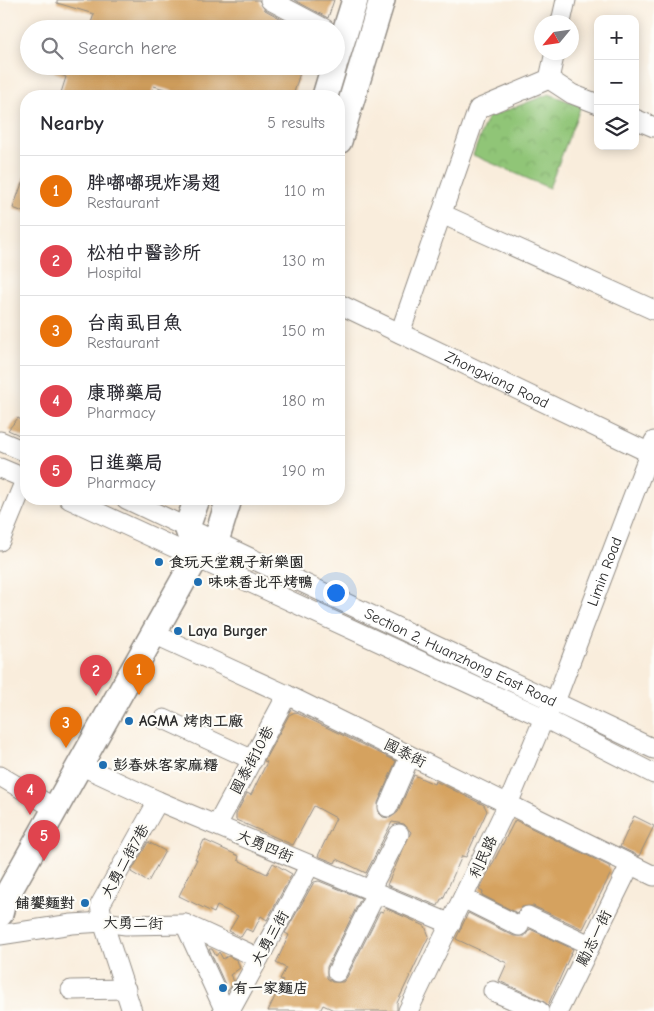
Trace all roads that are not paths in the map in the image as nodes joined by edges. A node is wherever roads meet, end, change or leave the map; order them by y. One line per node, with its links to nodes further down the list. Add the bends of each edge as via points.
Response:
1 (270, 0): 6 (street)
2 (355, 0): 7 (main road)
3 (382, 0): 13 (main road)
4 (566, 0): 5 (street)
5 (563, 15)
6 (302, 20)
7 (345, 20)
8 (553, 60): 10 (street)
9 (331, 75): 11 (main road)
10 (549, 79): 12 (street, via 572,94); 16 (street, via 478,109)
11 (327, 90)
12 (594, 102)
13 (345, 121)
14 (639, 121): 15 (street)
15 (654, 127)
16 (442, 214): 18 (street); 19 (street)
17 (345, 307): 19 (street, Zhongxiang Road)
18 (654, 310)
19 (400, 333): 22 (street, Zhongxiang Road)
20 (0, 441): 21 (street)
21 (20, 449)
22 (653, 449): 36 (street, Limin Road)
23 (0, 468): 24 (street)
24 (20, 476)
25 (20, 493): 31 (street)
26 (82, 505): 33 (street, Section 2, Huanzhong East Road)
27 (139, 505): 30 (street, Section 2, Huanzhong East Road)
28 (195, 505): 30 (main road)
29 (227, 505): 32 (main road)
30 (187, 527): 32 (street, Section 2, Huanzhong East Road); 33 (main road)
31 (0, 541)
32 (216, 541): 33 (main road); 36 (street, Section 2, Huanzhong East Road)
33 (197, 556): 34 (main road); 37 (street, Section 2, Huanzhong East Road)
34 (154, 634): 35 (street, 國泰街); 42 (main road)
35 (287, 695): 40 (street, 國泰街); 41 (street, 國泰街10巷)
36 (555, 702): 37 (street, 利民路); 39 (street, Section 2, Huanzhong East Road)
37 (544, 718): 43 (street, Section 2, Huanzhong East Road); 46 (street, 利民路)
38 (164, 719): 41 (street)
39 (654, 749)
40 (410, 756): 46 (street, 國泰街); 47 (street)
41 (252, 760): 49 (street, 國泰街10巷)
42 (80, 766): 45 (street, 大勇四街); 48 (main road)
43 (654, 774)
44 (0, 776): 48 (street)
45 (158, 801): 49 (street, 大勇四街); 57 (street, 大勇二街7巷, via 100,905)
46 (508, 804): 51 (street, 國泰街); 55 (street, 利民路)
47 (388, 807)
48 (56, 809): 56 (main road, via 3,902)
49 (217, 825): 52 (street, 大勇四街)
50 (399, 834): 54 (street)
51 (630, 864): 53 (street, 國泰街); 61 (street, 勵志一街)
52 (310, 866): 54 (street, 大勇四街); 62 (street, 大勇三街)
53 (654, 876)
54 (373, 891): 59 (street, 大勇四街); 63 (street)
55 (463, 898): 59 (street, 利民路); 61 (street)
56 (0, 914)
57 (103, 922): 58 (street, 大勇二街); 60 (street, 大勇二街); 64 (street)
58 (185, 924): 62 (street, 大勇二街); 68 (street)
59 (451, 924): 70 (street, 利民路)
60 (0, 935)
61 (590, 945): 72 (street, 勵志一街)
62 (260, 958): 69 (street, 大勇三街)
63 (337, 972)
64 (126, 989): 65 (street); 67 (street)
65 (71, 990)
66 (493, 991): 71 (street)
67 (132, 1011)
68 (225, 1011)
69 (230, 1011)
70 (408, 1011)
71 (539, 1011)
72 (558, 1011)

